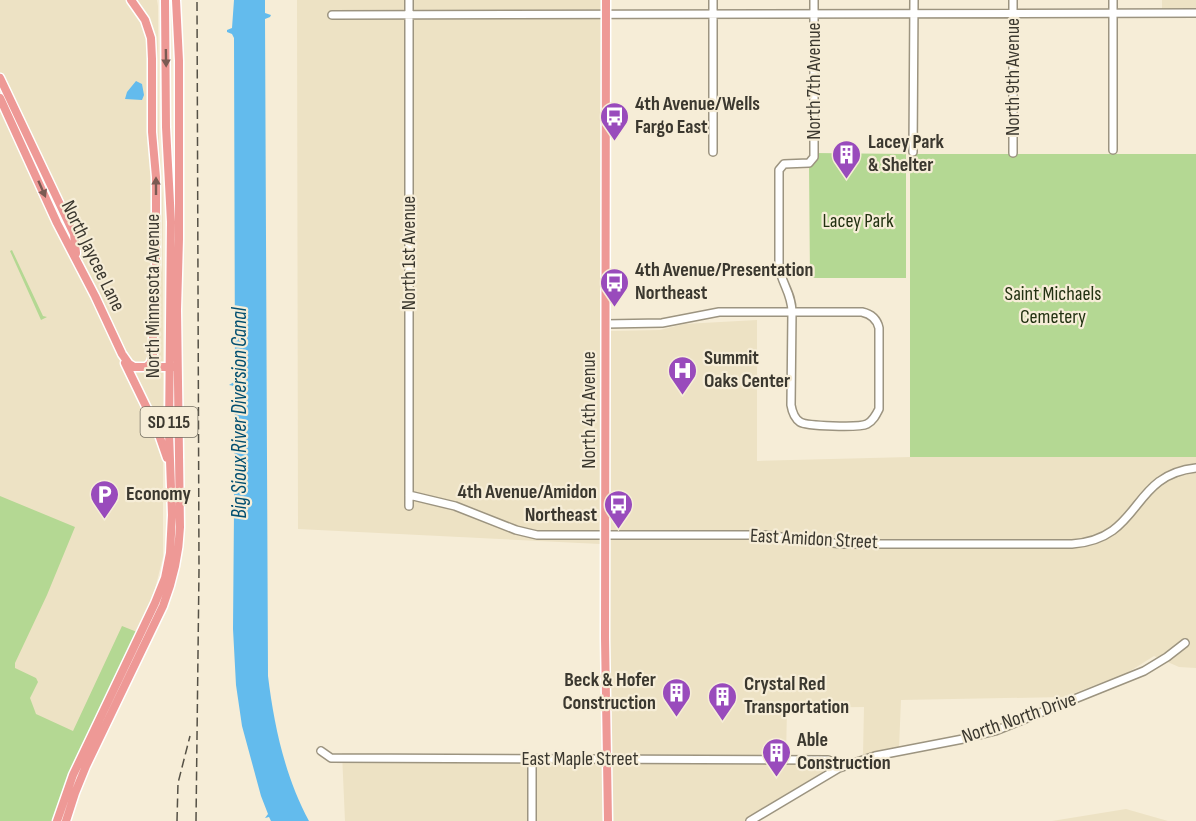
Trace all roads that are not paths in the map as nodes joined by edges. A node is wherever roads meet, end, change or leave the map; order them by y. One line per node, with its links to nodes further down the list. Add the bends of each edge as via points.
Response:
1 (131, 0): 30 (main road, North Jaycee Lane, one-way to 1, via 153,356 156,276 152,59 145,20)
2 (165, 0): 31 (main road, North Minnesota Avenue / SD 115, one-way to 31)
3 (176, 0): 31 (main road, North Minnesota Avenue / SD 115, via 179,161)
4 (409, 0): 17 (street, North 1st Avenue)
5 (606, 0): 18 (main road, North 4th Avenue)
6 (713, 0): 19 (street)
7 (814, 0): 13 (street, North 7th Avenue)
8 (914, 0): 14 (street)
9 (1013, 0): 15 (street, North 9th Avenue)
10 (1113, 0): 11 (street)
11 (1113, 13): 12 (street); 15 (street); 22 (street)
12 (1196, 13)
13 (814, 14): 14 (street); 19 (street); 27 (street, North 7th Avenue, via 814,157 809,163 783,164 779,170 779,266)
14 (914, 14): 15 (street); 24 (street)
15 (1013, 14): 25 (street, North 9th Avenue)
16 (332, 15): 17 (street)
17 (409, 15): 18 (street); 34 (street, North 1st Avenue)
18 (606, 15): 19 (street); 28 (main road, North 4th Avenue)
19 (713, 15): 23 (street)
20 (0, 78): 26 (main road, via 74,234)
21 (0, 98): 26 (main road, North Jaycee Lane, one-way to 26)
22 (1113, 150)
23 (713, 152)
24 (913, 152)
25 (1013, 153)
26 (76, 258): 29 (main road, North Jaycee Lane)
27 (792, 312): 27 (street, via 791,405 796,419 807,425 863,425 875,418 879,409 877,322 862,312); 28 (street, via 720,312 662,323)
28 (606, 324): 36 (main road, North 4th Avenue)
29 (122, 354): 30 (main road, via 132,366); 33 (main road, North Jaycee Lane, via 161,437)
30 (146, 367): 31 (main road)
31 (173, 367): 33 (main road, North Minnesota Avenue / SD 115); 43 (main road, North Minnesota Avenue / SD 115, via 180,527 174,571 163,606 80,780)
32 (1196, 468): 36 (street, East Amidon Street, via 1162,478 1115,530 1099,539 1079,543 842,544 764,535)
33 (171, 486): 42 (main road, North Minnesota Avenue / SD 115, via 170,554 161,589 73,775)
34 (409, 495): 35 (street, North 1st Avenue); 36 (street, East Amidon Street, via 455,506 530,534)
35 (409, 506)
36 (606, 534): 40 (main road, North 4th Avenue)
37 (1185, 643): 41 (street, North North Drive, via 1144,671 995,731 874,756)
38 (321, 751): 39 (street, East Maple Street, via 332,758)
39 (532, 759): 40 (street, East Maple Street); 44 (street)
40 (607, 760): 41 (street, East Maple Street, via 828,760); 45 (main road, North 4th Avenue)
41 (839, 768): 46 (street, North North Drive)
42 (57, 821)
43 (66, 821)
44 (532, 821)
45 (608, 821)
46 (750, 821)

